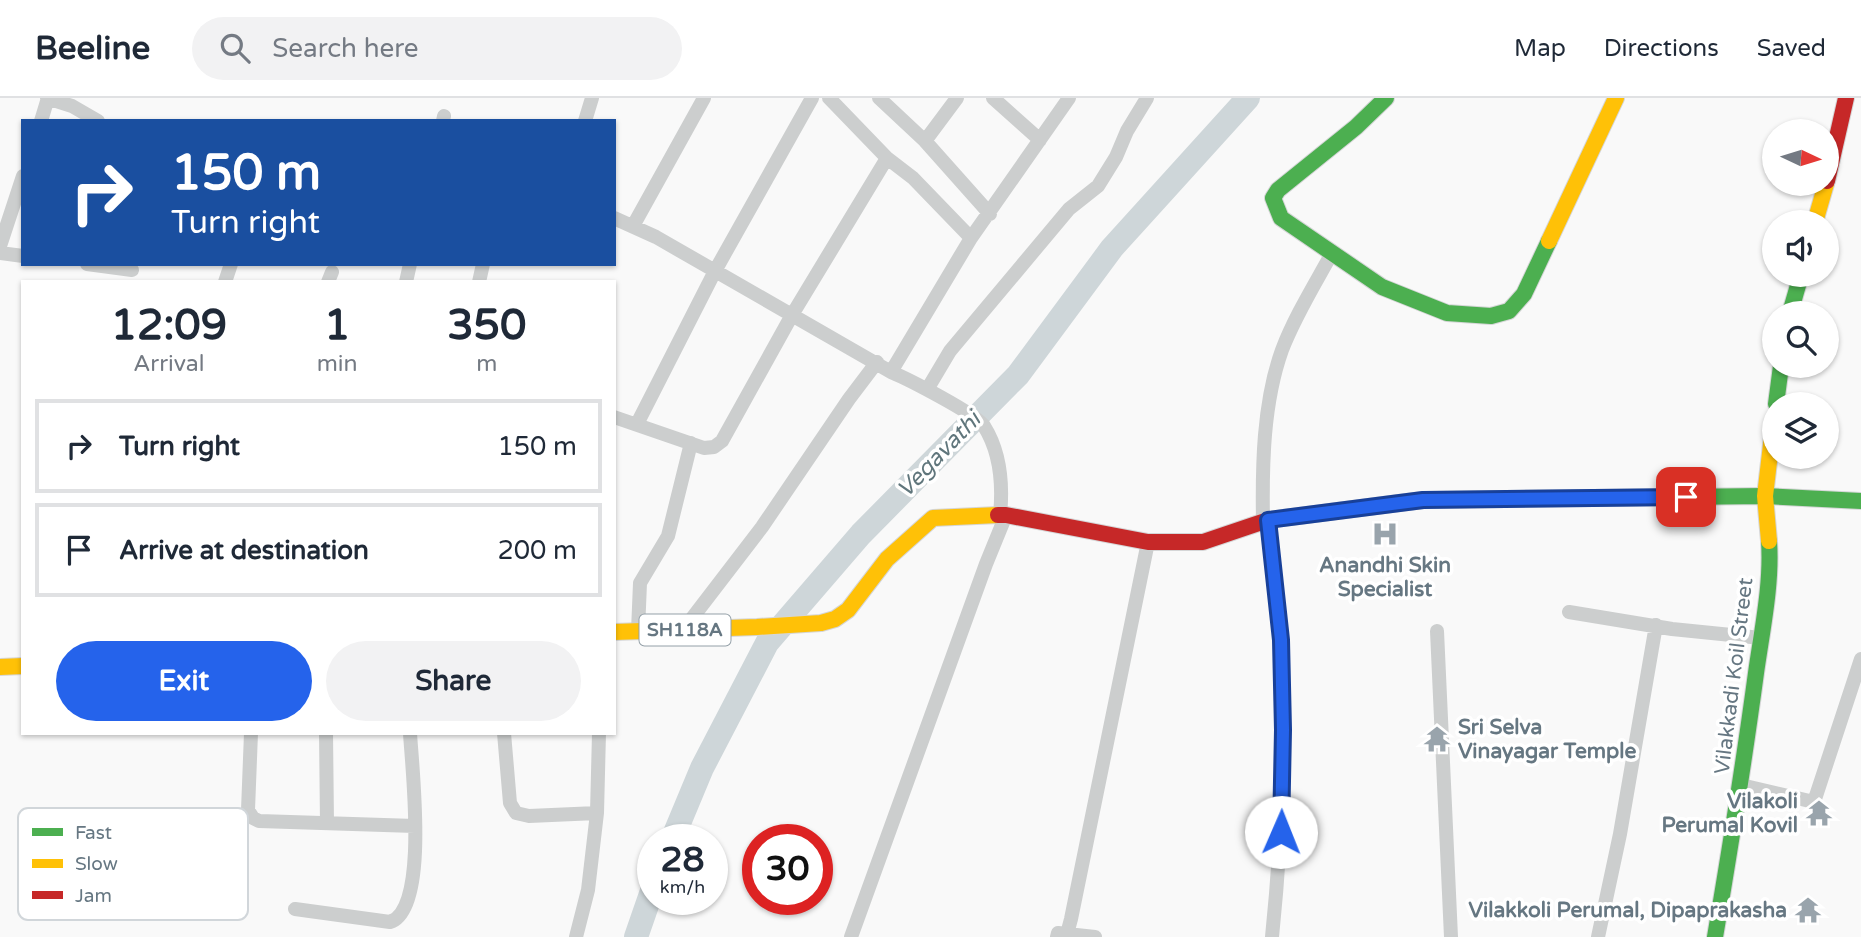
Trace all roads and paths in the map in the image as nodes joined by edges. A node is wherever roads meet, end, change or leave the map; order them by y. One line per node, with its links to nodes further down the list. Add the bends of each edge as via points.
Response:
1 (48, 98): 14 (street); 15 (street)
2 (593, 98): 16 (street)
3 (704, 98): 24 (street)
4 (811, 98): 32 (street)
5 (829, 98): 20 (street)
6 (879, 98): 19 (street)
7 (957, 98): 19 (street)
8 (993, 98): 18 (street)
9 (1069, 98): 18 (street)
10 (1147, 98): 36 (street, via 1098,186 1069,209 950,351)
11 (1386, 98): 28 (street, via 1273,198 1282,218)
12 (1616, 98): 28 (street, via 1524,294 1509,310 1492,316 1447,313 1382,286)
13 (1846, 98): 17 (street)
14 (42, 119)
15 (95, 119)
16 (586, 119)
17 (1839, 129)
18 (1040, 140): 22 (street)
19 (925, 141): 22 (street)
20 (887, 158): 25 (street); 33 (street)
21 (21, 183): 26 (street)
22 (990, 214): 25 (street)
23 (616, 219): 24 (street)
24 (633, 226): 32 (street)
25 (971, 238): 35 (street)
26 (0, 246)
27 (0, 253): 29 (street)
28 (1332, 253): 44 (street, via 1282,349 1270,393 1262,481)
29 (21, 256)
30 (102, 266): 31 (street)
31 (132, 270)
32 (715, 271): 33 (street); 38 (street)
33 (792, 314): 34 (street); 39 (street, via 722,441 704,448)
34 (877, 362): 35 (street); 48 (street, via 762,527)
35 (891, 372): 36 (street)
36 (933, 393): 43 (street, via 983,425 1000,465)
37 (616, 417): 38 (street)
38 (637, 424): 39 (street)
39 (691, 443): 49 (street, via 668,536 640,583)
40 (1768, 469): 41 (street, Vilakkadi Koil Street)
41 (1765, 496): 42 (street, SH118A); 44 (street, SH118A, via 1423,500); 52 (street, Vilakkadi Koil Street, via 1770,558)
42 (1861, 501)
43 (1003, 515): 45 (street, SH118A); 48 (street, SH118A, via 933,518 887,559 848,610 835,619); 70 (street)
44 (1266, 521): 45 (street, SH118A, via 1203,542); 72 (street, via 1281,640 1283,730 1280,858)
45 (1148, 542): 68 (street, via 1095,809)
46 (1569, 612): 47 (street)
47 (1656, 625): 52 (street); 74 (street)
48 (683, 630): 49 (street, SH118A)
49 (638, 631): 51 (street, SH118A)
50 (1437, 631): 73 (street)
51 (616, 632)
52 (1761, 638): 61 (street, Vilakkadi Koil Street)
53 (1861, 659): 61 (street, via 1814,802)
54 (21, 666): 55 (street)
55 (0, 667)
56 (251, 735): 63 (street)
57 (326, 735): 65 (street)
58 (410, 735): 66 (street)
59 (504, 735): 64 (street, via 510,803 516,813)
60 (599, 735): 64 (street)
61 (1741, 785): 75 (street, Vilakkadi Koil Street)
62 (248, 810): 65 (street, via 259,821)
63 (248, 810)
64 (597, 813): 69 (street, via 588,890)
65 (327, 823): 66 (street)
66 (415, 827): 67 (street, via 412,890 398,920)
67 (295, 909)
68 (1062, 936): 71 (street)
69 (576, 937)
70 (851, 937)
71 (1096, 937)
72 (1272, 937)
73 (1451, 937)
74 (1598, 937)
75 (1715, 937)

